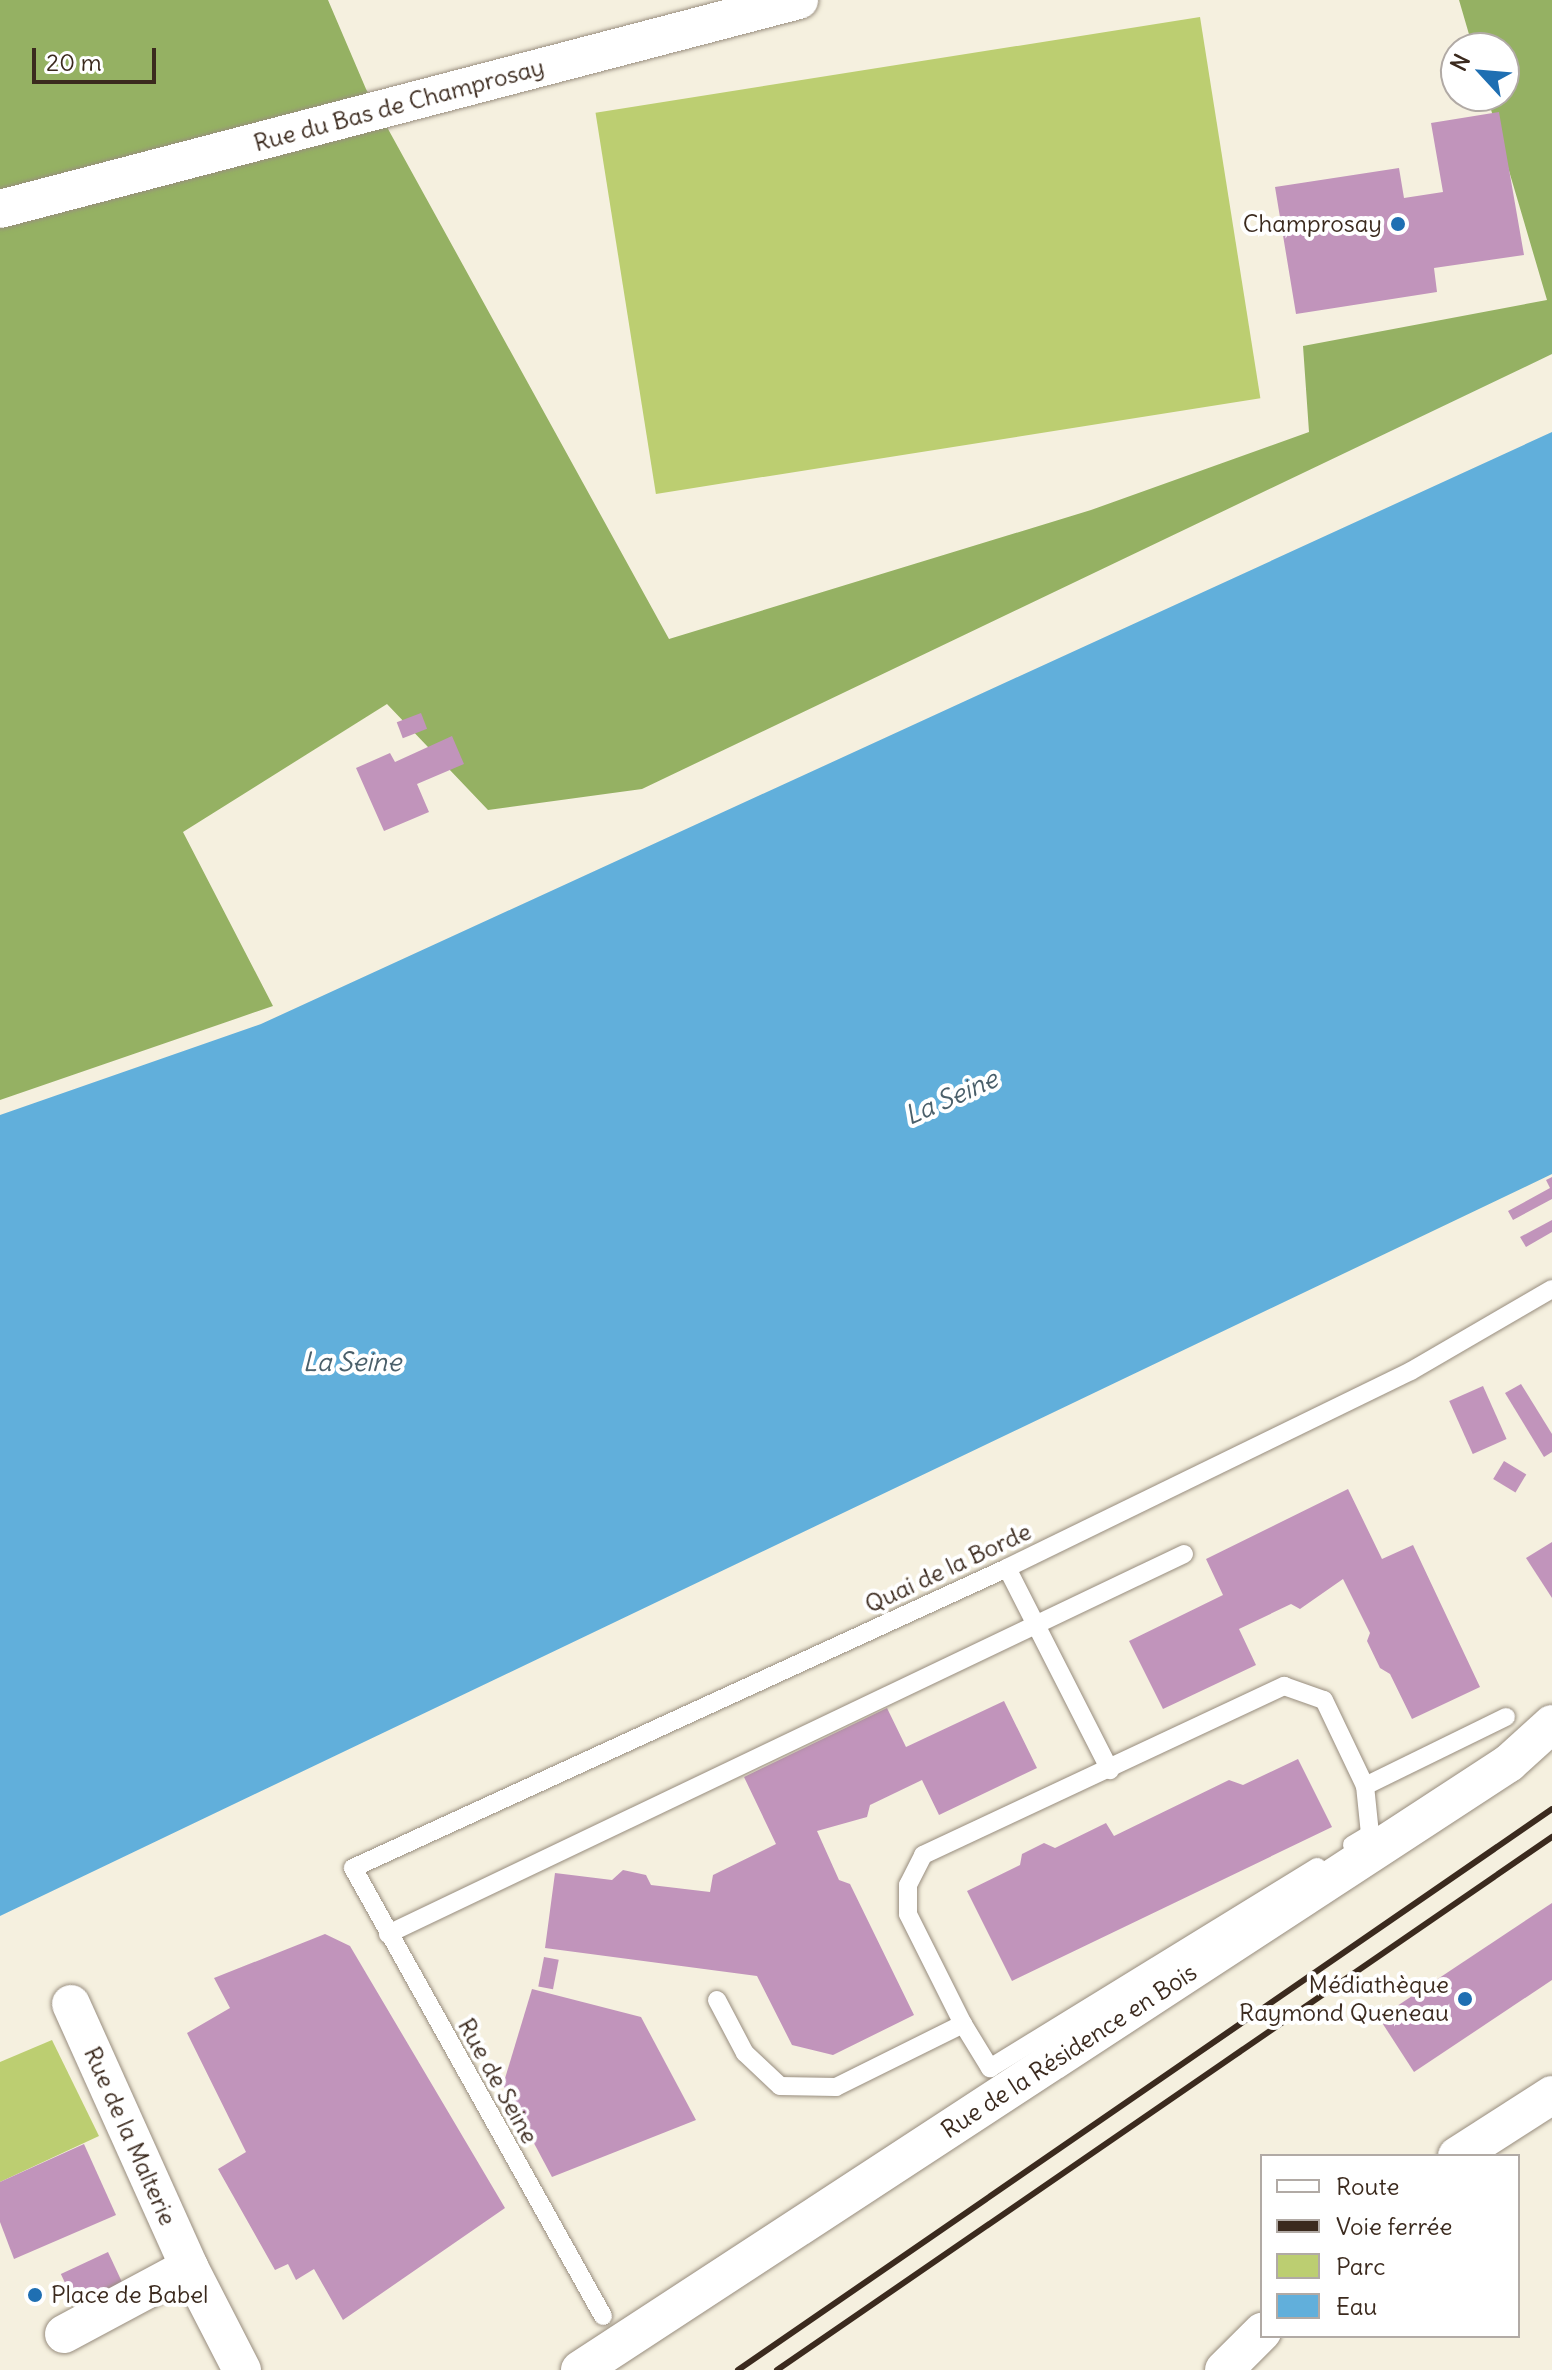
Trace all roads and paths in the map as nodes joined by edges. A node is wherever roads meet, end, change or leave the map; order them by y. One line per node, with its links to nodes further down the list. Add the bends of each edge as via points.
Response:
1 (799, 0): 2 (street, Rue du Bas de Champrosay)
2 (0, 209)
3 (1552, 1289): 5 (lane, Quai de la Borde, via 1411,1371)
4 (1184, 1554): 6 (lane)
5 (1007, 1568): 6 (lane); 11 (lane, Quai de la Borde)
6 (1036, 1625): 9 (lane); 12 (lane)
7 (1506, 1717): 10 (lane)
8 (1552, 1724): 23 (street, Rue de la Résidence en Bois, via 1509,1763)
9 (1110, 1770): 10 (lane, via 1284,1686 1324,1700); 15 (lane, via 923,1855 908,1885 908,1914)
10 (1365, 1786): 15 (lane, via 1370,1834 990,2068)
11 (353, 1868): 12 (lane, Rue de Seine)
12 (388, 1934): 19 (lane, Rue de Seine)
13 (717, 2000): 15 (lane, via 745,2053 780,2086 836,2087)
14 (71, 2004): 18 (street, Rue de la Malterie)
15 (963, 2024)
16 (1552, 2095): 17 (street)
17 (1460, 2154)
18 (189, 2267): 20 (street); 22 (street, Rue de la Malterie)
19 (603, 2316)
20 (64, 2334)
21 (1260, 2334): 24 (street)
22 (242, 2370)
23 (580, 2370)
24 (1224, 2370)

